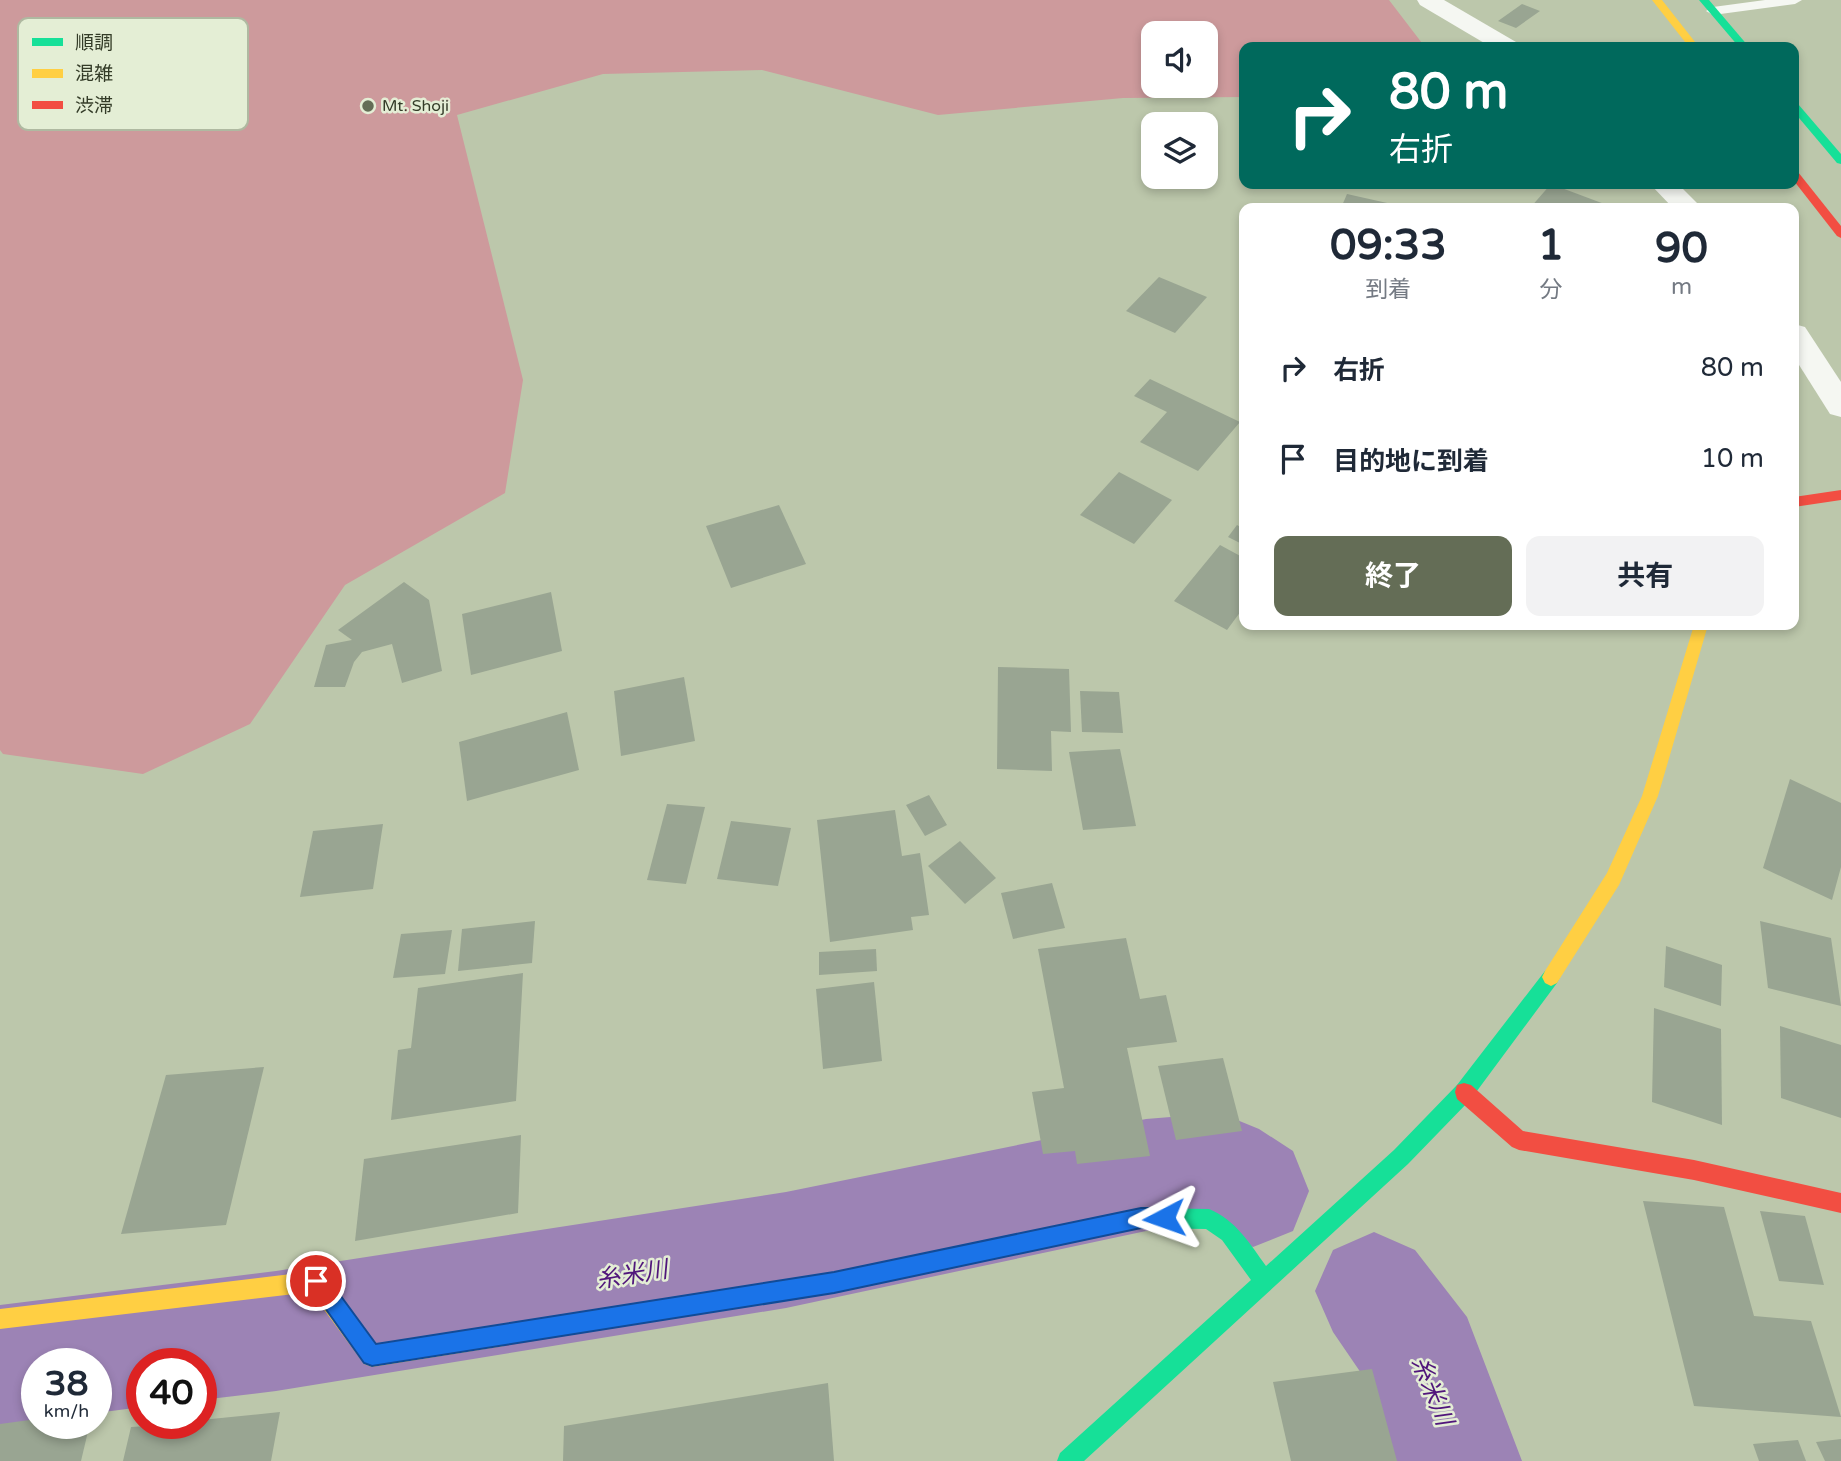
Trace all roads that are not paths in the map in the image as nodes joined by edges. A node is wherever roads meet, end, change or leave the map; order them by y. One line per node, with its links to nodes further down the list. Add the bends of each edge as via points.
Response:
1 (1428, 0): 5 (street)
2 (1657, 0): 6 (main road)
3 (1795, 0): 4 (lane)
4 (1709, 6): 7 (main road)
5 (1499, 42)
6 (1690, 42)
7 (1740, 42)
8 (1799, 112): 9 (main road)
9 (1841, 161)
10 (1799, 180): 13 (main road)
11 (1668, 189): 12 (street)
12 (1683, 203)
13 (1841, 234)
14 (1799, 342): 15 (street)
15 (1841, 406)
16 (1841, 495): 17 (main road)
17 (1799, 499)
18 (1699, 630): 19 (main road, via 1650,796 1613,879 1560,965)
19 (1464, 1092): 20 (main road, via 1520,1140 1694,1170); 21 (main road, via 1401,1157)
20 (1841, 1203)
21 (1265, 1281): 22 (main road, via 1228,1233 1209,1219 1141,1218 834,1283 372,1356 316,1281); 23 (main road)
22 (0, 1319)
23 (1069, 1461)

